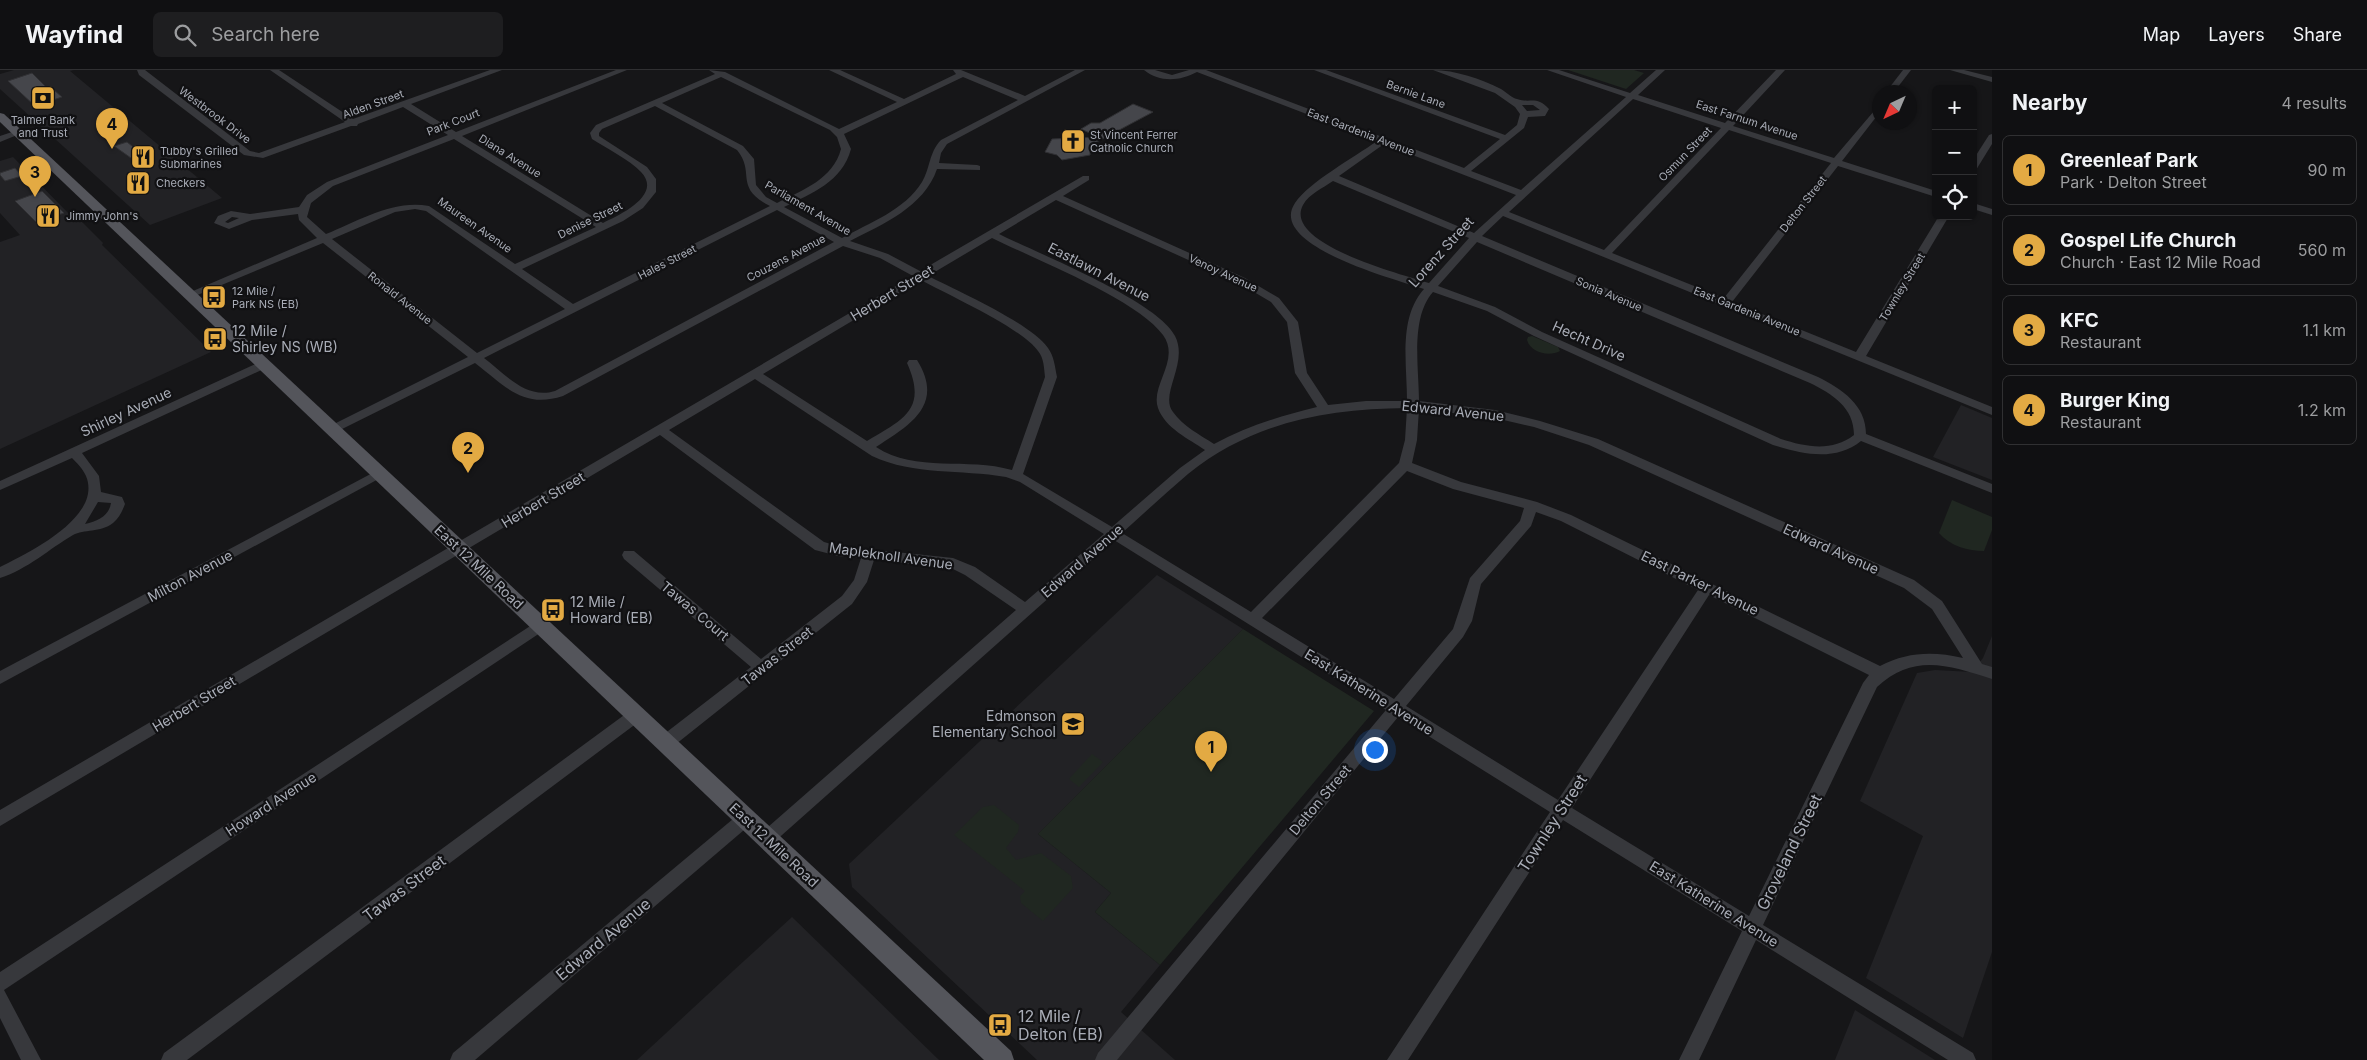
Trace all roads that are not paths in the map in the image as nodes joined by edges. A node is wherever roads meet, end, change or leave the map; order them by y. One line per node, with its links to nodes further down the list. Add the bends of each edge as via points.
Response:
1 (141, 70): 39 (street, Westbrook Drive)
2 (274, 70): 30 (street)
3 (623, 70): 34 (street, Park Court)
4 (833, 70): 24 (street)
5 (954, 70): 18 (street)
6 (1078, 70): 22 (street, Couzens Avenue)
7 (1148, 70): 8 (street, via 1173,79)
8 (1197, 70): 38 (street, East Gardenia Avenue)
9 (1318, 70): 35 (street, Bernie Lane)
10 (1437, 70): 25 (street, via 1487,87)
11 (1551, 70): 21 (street, East Farnum Avenue)
12 (1661, 70): 21 (street, Lorenz Street)
13 (1781, 70): 31 (street, Osmun Street)
14 (1908, 70): 20 (street)
15 (1954, 70): 19 (street)
16 (493, 71): 26 (street, Alden Street)
17 (717, 72): 23 (street, Denise Street); 33 (street, via 818,120)
18 (963, 74): 22 (street); 24 (street)
19 (1992, 80)
20 (1896, 85)
21 (1632, 96): 31 (street, East Farnum Avenue); 48 (street, Lorenz Street)
22 (1024, 99): 42 (street, Couzens Avenue, via 944,142 936,152)
23 (654, 102): 50 (street, Parliament Avenue, via 740,148 749,159 750,182 754,190); 57 (street, Denise Street, via 603,124 594,133 598,141 644,169 652,185 651,192 640,206)
24 (905, 102): 33 (street)
25 (1515, 102): 27 (street); 27 (street, via 1535,102 1545,109 1542,114)
26 (406, 104): 30 (street, Alden Street); 34 (street, Diana Avenue)
27 (1524, 114): 35 (street, via 1521,126)
28 (0, 116): 32 (main road, East 12 Mile Road)
29 (1872, 116): 40 (street, Delton Street)
30 (354, 124): 39 (street, Alden Street, via 270,154)
31 (1727, 126): 40 (street, East Farnum Avenue); 62 (street, Osmun Street)
32 (18, 133): 37 (street); 66 (main road, East 12 Mile Road)
33 (838, 133): 50 (street, Hales Street, via 846,150 839,168 818,185)
34 (455, 135): 52 (street, Park Court, via 330,184 308,200); 57 (street, Diana Avenue)
35 (1506, 138): 44 (street)
36 (1992, 138): 41 (street)
37 (0, 139)
38 (1382, 140): 44 (street, East Gardenia Avenue); 45 (street, Hecht Drive)
39 (255, 156)
40 (1836, 162): 47 (street, East Farnum Avenue); 67 (street, Delton Street)
41 (1977, 162)
42 (933, 166): 43 (street); 61 (street, Couzens Avenue, via 925,185 910,202)
43 (977, 168)
44 (1465, 172): 48 (street, East Gardenia Avenue)
45 (1332, 177): 59 (street, Sonia Avenue); 65 (street, Hecht Drive, via 1298,204 1295,215 1302,232 1328,251)
46 (1086, 178): 49 (street, Herbert Street)
47 (1932, 193)
48 (1522, 194): 53 (street, Lorenz Street)
49 (1056, 196): 58 (street, Herbert Street); 75 (street, Venoy Avenue, via 1241,280 1275,300 1292,322 1301,373)
50 (776, 207): 61 (street, Parliament Avenue); 68 (street, Hales Street)
51 (1977, 207): 54 (street)
52 (302, 210): 55 (street); 60 (street, via 305,222)
53 (1501, 212): 59 (street, Lorenz Street); 62 (street, East Gardenia Avenue)
54 (1992, 212)
55 (250, 218)
56 (1942, 220): 69 (street, Townley Street)
57 (603, 228): 63 (street, Denise Street)
58 (992, 234): 64 (street, Herbert Street); 81 (street, Eastlawn Avenue, via 1131,303 1160,324 1172,342 1175,360 1164,398 1165,409 1178,424)
59 (1474, 237): 65 (street, Lorenz Street); 79 (street, Sonia Avenue, via 1826,386 1846,400 1858,415)
60 (324, 239): 63 (street, Maureen Avenue, via 393,210 422,206); 66 (street); 70 (street, Ronald Avenue)
61 (842, 242): 64 (street, Parliament Avenue, via 884,256); 70 (street, Couzens Avenue, via 552,396 536,398 520,392)
62 (1606, 254): 67 (street, East Gardenia Avenue)
63 (515, 268): 68 (street, Maureen Avenue)
64 (921, 276): 73 (street, Herbert Street); 85 (street, Parliament Avenue, via 1023,331 1038,343 1047,356 1051,369 1050,384)
65 (1430, 288): 74 (street, Lorenz Street, via 1415,310); 79 (street, Hecht Drive, via 1504,315 1538,334 1788,446 1834,450 1847,446)
66 (191, 294): 72 (main road, East 12 Mile Road)
67 (1726, 303): 69 (street, East Gardenia Avenue)
68 (574, 309): 70 (street, Hales Street)
69 (1859, 357): 76 (street, East Gardenia Avenue)
70 (476, 358): 77 (street, Hales Street)
71 (912, 363): 80 (street, via 922,382 920,403 909,418)
72 (264, 364): 77 (main road, East 12 Mile Road); 82 (street, Shirley Avenue)
73 (755, 374): 78 (street, Herbert Street); 80 (street, East Katherine Avenue)
74 (1411, 405): 75 (street, Edward Avenue); 83 (street, Lorenz Street, via 1410,451); 101 (street, Edward Avenue, via 1496,414 1577,436 1909,584 1937,605)
75 (1325, 410): 81 (street, Edward Avenue, via 1253,430)
76 (1992, 411)
77 (334, 429): 84 (main road, East 12 Mile Road)
78 (661, 430): 92 (street, Herbert Street); 93 (street, Mapleknoll Avenue, via 812,541 828,548)
79 (1860, 436): 87 (street)
80 (867, 448): 85 (street, East Katherine Avenue, via 902,463)
81 (1214, 450): 91 (street, Edward Avenue, via 1184,471)
82 (74, 452): 86 (street, Shirley Avenue); 88 (street, via 93,477)
83 (1405, 464): 89 (street, East Parker Avenue, via 1458,486); 98 (street)
84 (380, 473): 92 (main road, East 12 Mile Road); 104 (street, Milton Avenue)
85 (1016, 475): 91 (street, East Katherine Avenue)
86 (0, 486)
87 (1992, 489)
88 (94, 497): 90 (street, via 87,511); 90 (street, via 107,496 117,500 116,512 89,529)
89 (1532, 505): 96 (street, East Parker Avenue); 105 (street, Delton Street, via 1526,523 1475,582 1462,628)
90 (70, 530): 95 (street, via 46,549)
91 (1113, 533): 97 (street, Edward Avenue); 98 (street, East Katherine Avenue)
92 (459, 548): 99 (main road, East 12 Mile Road); 110 (street, Herbert Street)
93 (869, 554): 97 (street, Mapleknoll Avenue, via 935,560 960,566); 100 (street, Tawas Street, via 860,582 847,600)
94 (629, 555): 100 (street, Tawas Court)
95 (0, 573)
96 (1707, 587): 102 (street, East Parker Avenue); 108 (street, Townley Street)
97 (1026, 610): 111 (street, Edward Avenue)
98 (1253, 620): 105 (street, East Katherine Avenue)
99 (541, 625): 106 (main road, East 12 Mile Road); 113 (street, Howard Avenue)
100 (762, 668): 107 (street, Tawas Street)
101 (1977, 668): 102 (street, via 1923,658 1893,665); 103 (street)
102 (1879, 673): 112 (street, Groveland Street, via 1871,682)
103 (1992, 673)
104 (0, 678)
105 (1396, 708): 108 (street, East Katherine Avenue); 119 (street, Delton Street)
106 (636, 715): 107 (main road, East 12 Mile Road); 116 (street, Tawas Street)
107 (664, 743): 109 (main road, East 12 Mile Road)
108 (1561, 810): 112 (street, East Katherine Avenue); 120 (street, Townley Street)
109 (745, 818): 111 (main road, East 12 Mile Road); 117 (street, Edward Avenue)
110 (0, 819)
111 (766, 838): 118 (main road, East 12 Mile Road)
112 (1753, 928): 121 (street, Groveland Street); 122 (street, East Katherine Avenue)
113 (0, 983)
114 (0, 998): 115 (street)
115 (31, 1060)
116 (171, 1060)
117 (460, 1060)
118 (1002, 1060)
119 (1105, 1060)
120 (1397, 1060)
121 (1689, 1060)
122 (1966, 1060)

